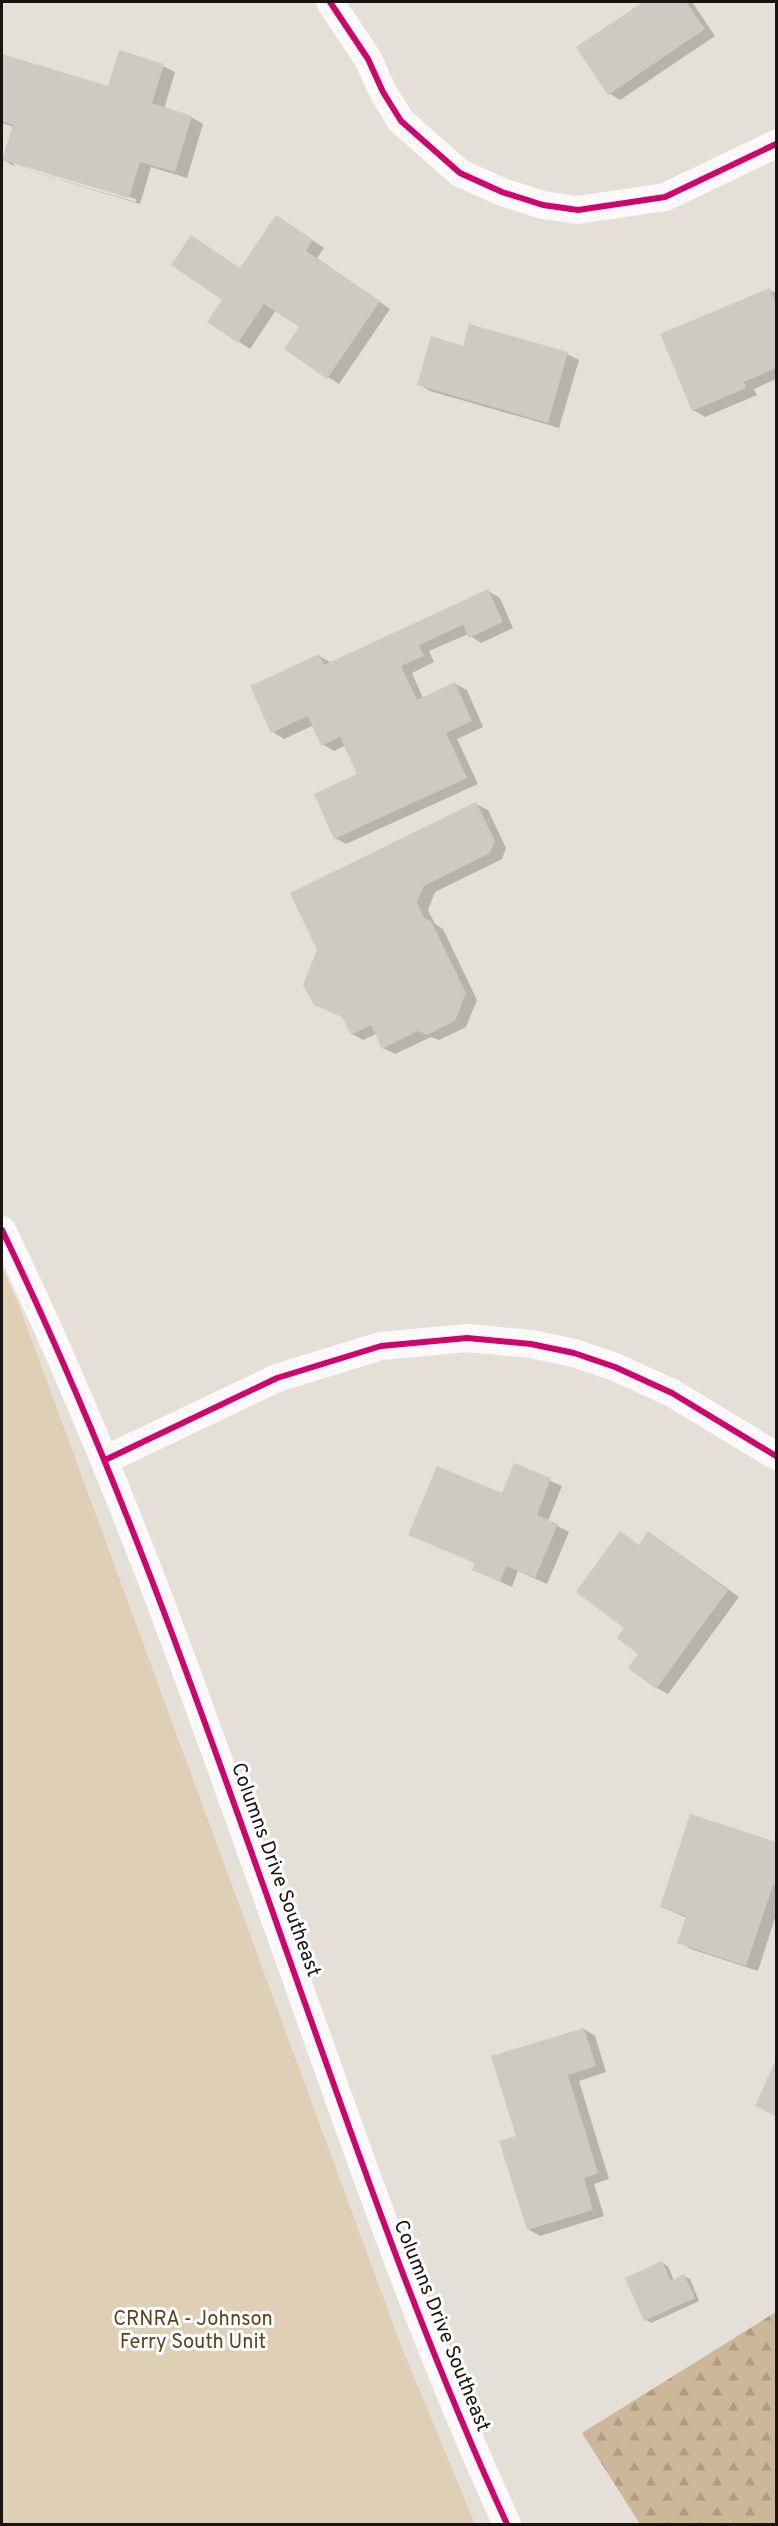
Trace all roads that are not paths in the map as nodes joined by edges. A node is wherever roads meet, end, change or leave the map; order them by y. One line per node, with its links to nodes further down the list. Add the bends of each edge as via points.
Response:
1 (330, 2): 2 (street, via 368,59 401,121 460,173 543,206 578,210 665,197)
2 (777, 144)
3 (2, 1230): 5 (street, Columns Drive Southeast)
4 (777, 1456): 5 (street, via 672,1394 615,1367 531,1344 467,1338 381,1346 277,1378)
5 (105, 1460): 6 (street, Columns Drive Southeast, via 188,1678 395,2257 464,2431)
6 (507, 2524)

